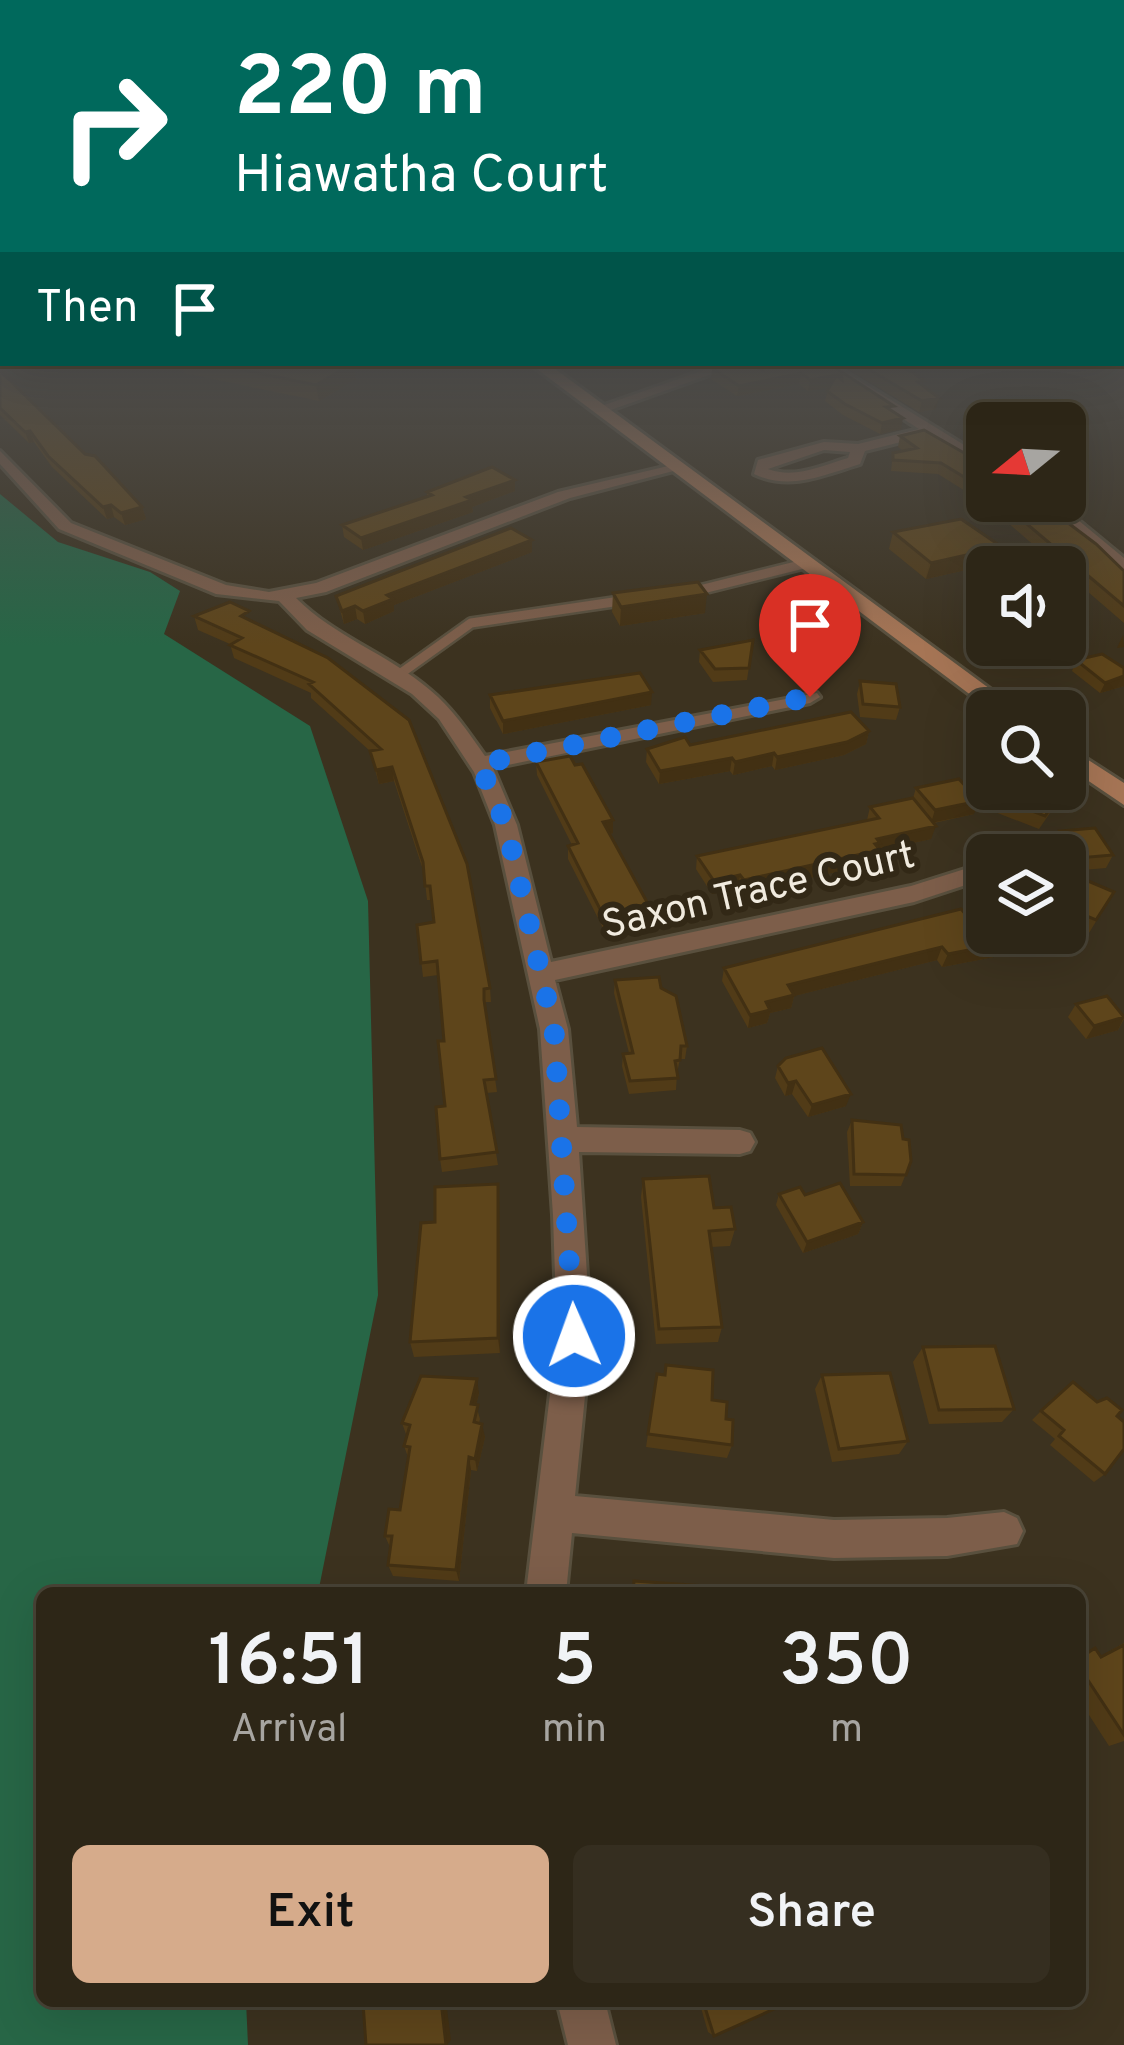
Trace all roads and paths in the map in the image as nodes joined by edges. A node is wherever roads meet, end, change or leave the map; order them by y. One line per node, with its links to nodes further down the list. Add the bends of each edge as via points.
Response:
1 (0, 455): 10 (street, via 79,533 222,590)
2 (662, 455): 5 (main road)
3 (788, 455): 4 (street, via 759,471 795,478)
4 (856, 455)
5 (676, 466): 7 (main road); 10 (street, via 564,495)
6 (1071, 522): 8 (street)
7 (808, 562): 9 (lane); 13 (main road)
8 (1124, 566)
9 (679, 593)
10 (284, 596): 12 (street, via 314,626)
11 (633, 599): 12 (lane, via 470,623)
12 (397, 676): 15 (street, via 446,715)
13 (980, 690)
14 (810, 697): 15 (street)
15 (479, 764): 19 (street, via 506,825)
16 (1086, 768): 17 (main road)
17 (1124, 796)
18 (966, 877): 19 (street, Saxon Trace Court)
19 (544, 973): 20 (street)
20 (562, 1139): 21 (street); 22 (street, via 574,1336)
21 (740, 1142)
22 (553, 1512): 23 (street, via 832,1542); 24 (street)
23 (1004, 1532)
24 (547, 1587)
25 (582, 2007): 26 (street)
26 (592, 2045)

